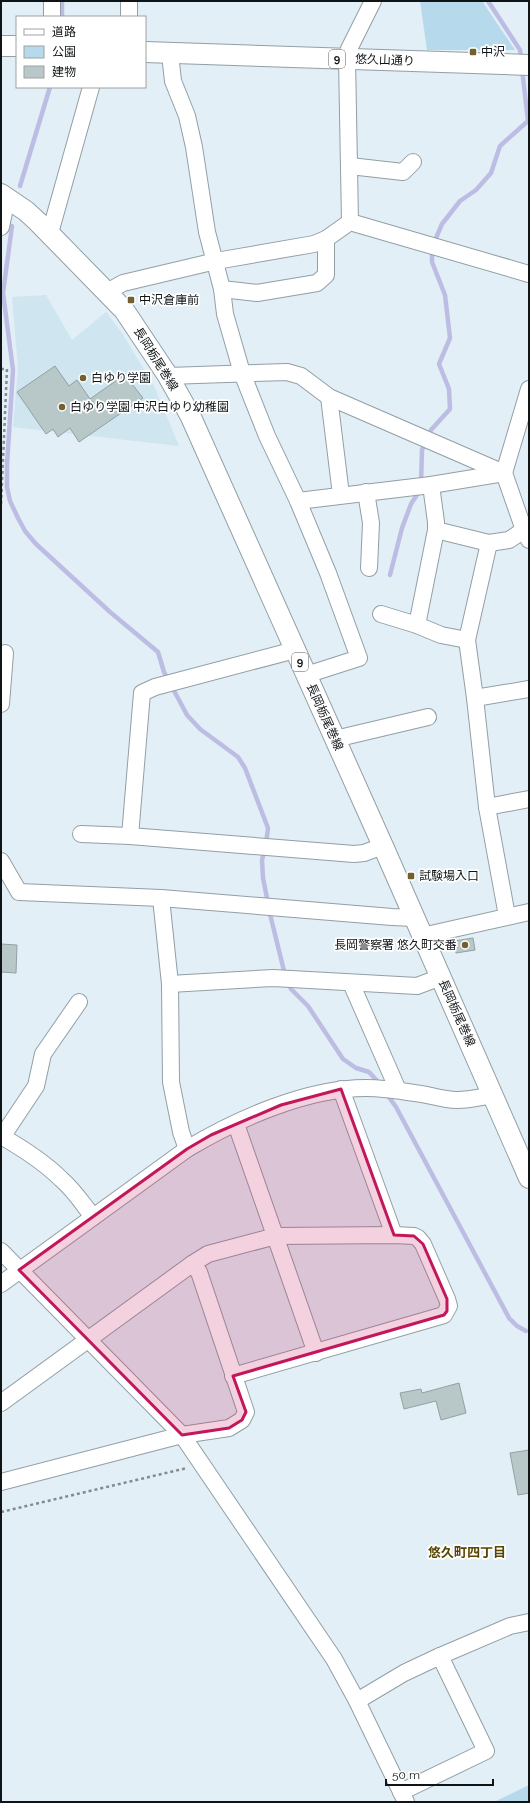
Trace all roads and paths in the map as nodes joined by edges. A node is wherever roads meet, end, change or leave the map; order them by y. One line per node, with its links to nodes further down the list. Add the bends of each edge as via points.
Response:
1 (52, 1): 4 (street)
2 (129, 1): 5 (street)
3 (373, 1): 10 (street, via 349,49)
4 (52, 16)
5 (129, 16)
6 (1, 46): 7 (main road)
7 (16, 46)
8 (146, 52): 9 (main road, 悠久山通り / 9)
9 (170, 54): 10 (main road, 悠久山通り / 9); 20 (street, via 173,81 187,116 194,147 207,232)
10 (347, 59): 11 (main road, 悠久山通り / 9); 14 (street)
11 (529, 64)
12 (91, 88): 18 (street)
13 (413, 162): 14 (street, via 403,172)
14 (350, 166): 16 (street)
15 (4, 196): 17 (street); 18 (main road, 長岡栃尾巻線 / 9)
16 (350, 222): 19 (street); 21 (street)
17 (1, 227)
18 (50, 233): 23 (main road, 長岡栃尾巻線 / 9)
19 (326, 239): 20 (street, via 314,244); 22 (street, via 326,274 317,283 257,293)
20 (216, 262): 22 (street); 23 (street, via 123,283)
21 (529, 274)
22 (222, 289): 25 (street, via 224,314)
23 (107, 292): 26 (main road, 長岡栃尾巻線 / 9, via 124,310)
24 (1, 369): 34 (path, via 7,369)
25 (242, 372): 26 (street); 28 (street, via 287,372 301,376); 33 (street, via 267,436)
26 (168, 376): 42 (main road, 長岡栃尾巻線 / 9, via 208,454)
27 (529, 391): 29 (street)
28 (329, 396): 29 (street); 32 (street)
29 (504, 473): 30 (street); 36 (street)
30 (431, 485): 31 (street); 35 (street)
31 (366, 492): 32 (street); 38 (street, via 371,523)
32 (340, 495): 33 (street)
33 (298, 501): 44 (street, via 359,658)
34 (1, 505)
35 (436, 530): 37 (street); 40 (street)
36 (526, 535): 37 (street)
37 (489, 543): 41 (street)
38 (369, 568)
39 (381, 614): 40 (street)
40 (417, 625): 41 (street, via 442,635)
41 (467, 640): 46 (street)
42 (295, 650): 44 (main road, 長岡栃尾巻線 / 9); 53 (street, via 155,687 142,693)
43 (5, 653): 47 (street)
44 (306, 675): 49 (main road, 長岡栃尾巻線 / 9)
45 (529, 689): 46 (street)
46 (475, 698): 51 (street)
47 (1, 704)
48 (428, 717): 49 (street)
49 (334, 739): 54 (main road, 長岡栃尾巻線 / 9)
50 (529, 799): 51 (street)
51 (487, 807): 58 (street)
52 (81, 834): 53 (street)
53 (130, 836): 54 (street, via 354,854)
54 (383, 846): 59 (main road, 長岡栃尾巻線 / 9)
55 (1, 861): 56 (street, via 19,892)
56 (161, 898): 59 (street); 63 (street)
57 (529, 912): 58 (street)
58 (507, 916): 60 (street)
59 (415, 918): 60 (main road, 長岡栃尾巻線 / 9)
60 (422, 936): 61 (main road, 長岡栃尾巻線 / 9)
61 (441, 977): 62 (street, via 417,986); 67 (main road, 長岡栃尾巻線 / 9)
62 (351, 983): 63 (street, via 273,978); 66 (street)
63 (170, 984): 70 (street, via 171,1082)
64 (79, 1002): 69 (street, via 43,1054 36,1086)
65 (341, 1089): 66 (street); 68 (street, via 281,1105); 73 (street)
66 (398, 1090): 67 (street, via 456,1100)
67 (493, 1095): 71 (main road, 長岡栃尾巻線 / 9)
68 (236, 1124): 70 (street); 74 (street)
69 (2, 1136): 72 (street, via 61,1178)
70 (187, 1149): 72 (street)
71 (527, 1166)
72 (93, 1217): 77 (street)
73 (394, 1235): 74 (street); 80 (street, via 414,1236 423,1244 447,1299 449,1306 444,1315)
74 (276, 1236): 76 (street, via 208,1254); 80 (street)
75 (1, 1251): 77 (street)
76 (192, 1264): 79 (street); 81 (street, via 199,1272)
77 (19, 1270): 78 (street); 79 (street)
78 (1, 1284)
79 (88, 1339): 82 (street); 83 (street)
80 (316, 1353): 81 (street)
81 (233, 1376): 83 (street, via 246,1412 242,1420 228,1428)
82 (1, 1402)
83 (182, 1435): 84 (street); 85 (street)
84 (203, 1464): 86 (path); 89 (street, via 334,1659)
85 (1, 1482)
86 (1, 1512)
87 (529, 1622): 88 (street, via 510,1626)
88 (440, 1656): 89 (street, via 404,1673); 90 (street, via 486,1751)
89 (357, 1701): 90 (street)
90 (403, 1797)

